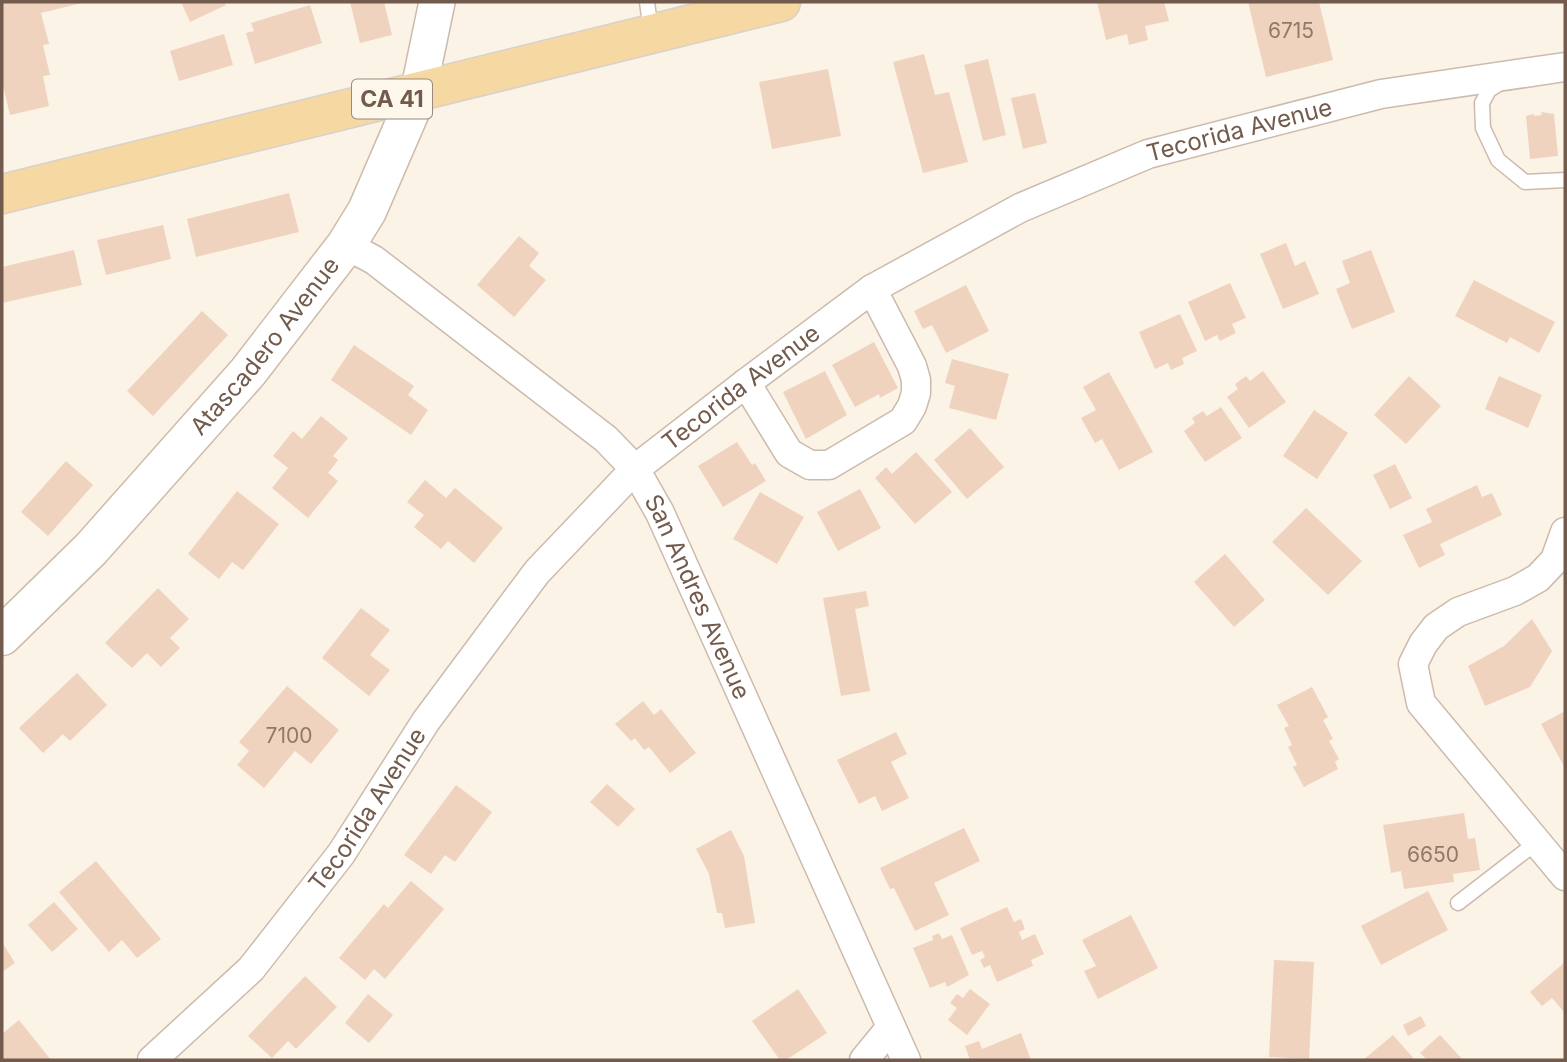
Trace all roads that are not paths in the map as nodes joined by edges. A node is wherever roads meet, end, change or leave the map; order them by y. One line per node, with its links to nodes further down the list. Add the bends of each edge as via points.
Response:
1 (437, 2): 6 (street, Atascadero Avenue)
2 (781, 2): 3 (main road, CA 41 / CA 41)
3 (649, 17): 6 (main road, CA 41 / CA 41)
4 (1565, 67): 5 (street, Tecorida Avenue)
5 (1516, 73): 7 (lane, via 1489,90 1482,103 1483,128 1497,160 1525,182); 10 (street, Tecorida Avenue, via 1381,94 1148,154 1020,208)
6 (418, 93): 8 (main road, CA 41 / CA 41); 9 (main road, Atascadero Avenue, via 368,211)
7 (1565, 180)
8 (2, 194)
9 (346, 245): 12 (street, San Andres Avenue, via 374,260 606,439); 14 (main road, Atascadero Avenue, via 248,372 91,549)
10 (872, 289): 11 (street, Tecorida Avenue); 11 (street, via 916,380 912,407 903,421 829,465 810,465 789,453)
11 (746, 383): 12 (street, Tecorida Avenue)
12 (635, 469): 18 (street, San Andres Avenue, via 660,513); 19 (street, Tecorida Avenue, via 537,572 426,721 341,854 251,969)
13 (1565, 532): 15 (street, via 1555,560 1538,578 1458,612 1436,627 1413,664 1421,703)
14 (2, 636)
15 (1537, 842): 16 (street); 17 (lane)
16 (1565, 876)
17 (1458, 902)
18 (891, 1027): 20 (street); 21 (street, San Andres Avenue)
19 (152, 1060)
20 (864, 1060)
21 (906, 1060)

